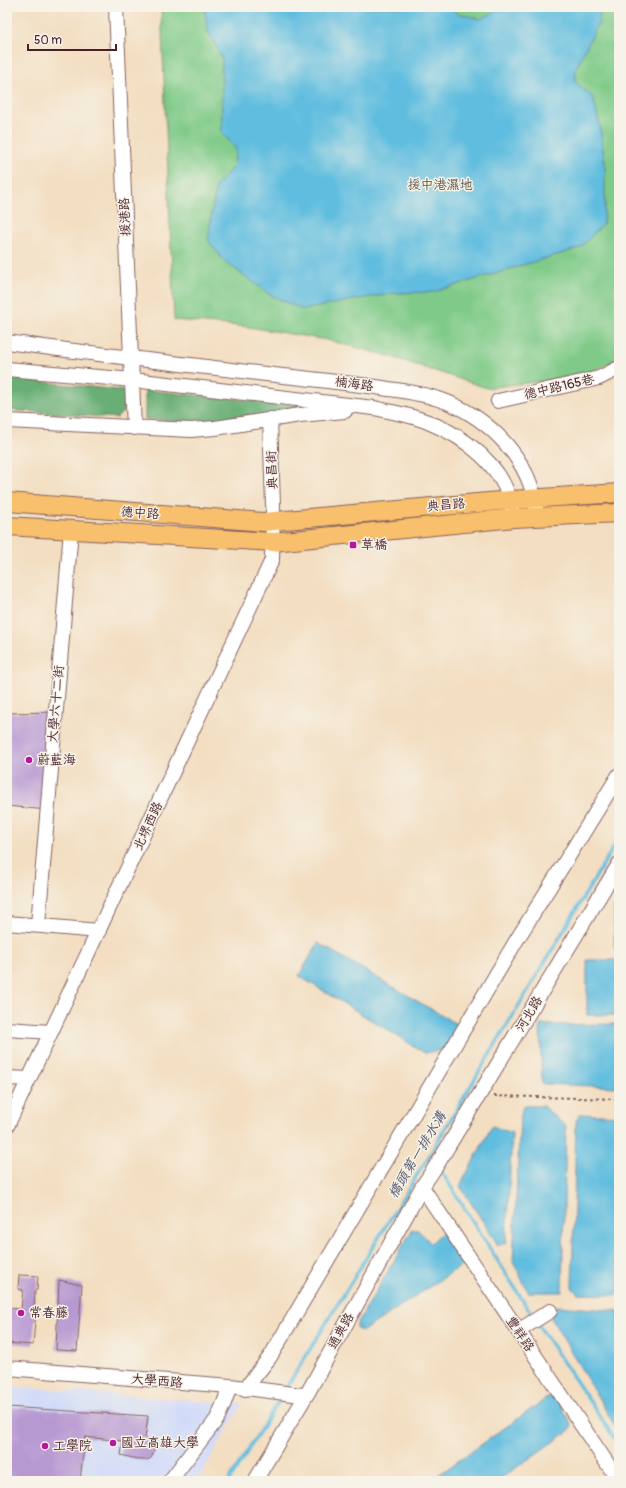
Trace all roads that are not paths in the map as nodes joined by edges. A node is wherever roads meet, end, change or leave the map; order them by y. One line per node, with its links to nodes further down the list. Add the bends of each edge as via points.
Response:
1 (116, 7): 5 (street, 援港路)
2 (7, 342): 4 (street, 楠海路)
3 (7, 350): 4 (street, 楠海路)
4 (107, 356): 5 (street, 楠海路)
5 (132, 359): 8 (street, 援港路); 15 (street, 楠海路, via 337,382 414,393 446,402 477,418 503,440 518,458)
6 (619, 368): 9 (street, 德中路165巷, via 599,378)
7 (7, 370): 8 (street, 楠海路)
8 (133, 380): 10 (street, 楠海路); 13 (street, 援港路)
9 (498, 401)
10 (374, 408): 11 (street, 楠海路); 16 (street, 楠海路, via 428,422 460,437 495,470)
11 (270, 419): 13 (street, 楠海路, via 190,430); 21 (street, 典昌街)
12 (7, 421): 13 (street, 楠海路)
13 (134, 428)
14 (619, 493): 15 (main road, 典昌路)
15 (535, 499): 16 (main road, 典昌路); 19 (street, 楠海路)
16 (511, 500): 20 (street, 楠海路); 21 (main road, 典昌路)
17 (7, 502): 21 (main road, 德中路)
18 (619, 513): 19 (main road, 典昌路)
19 (537, 517): 20 (main road, 典昌路)
20 (514, 518): 24 (main road, 典昌路)
21 (273, 521): 24 (street, 北堺西路)
22 (7, 526): 23 (main road, 德中路)
23 (71, 530): 24 (main road, 德中路); 28 (street, 大學六十二街)
24 (273, 542): 29 (street, 北堺西路, via 272,560)
25 (619, 775): 39 (street, via 516,941 290,1325)
26 (619, 864): 35 (street, 河北路)
27 (7, 923): 28 (street)
28 (38, 926): 29 (street)
29 (99, 931): 31 (street, 北堺西路)
30 (7, 1029): 31 (street)
31 (51, 1032): 33 (street, 北堺西路)
32 (7, 1078): 33 (street)
33 (29, 1079): 34 (street, 北堺西路)
34 (7, 1126)
35 (438, 1163): 36 (street, 通典路)
36 (424, 1184): 40 (street, 通典路); 43 (street, 豐祥路, via 534,1321)
37 (7, 1368): 38 (street, 大學西路)
38 (230, 1386): 39 (street, 大學西路); 41 (street, via 216,1419)
39 (248, 1389): 40 (street, 大學西路)
40 (304, 1394): 42 (street, 通典路)
41 (170, 1481)
42 (255, 1481)
43 (619, 1481)

